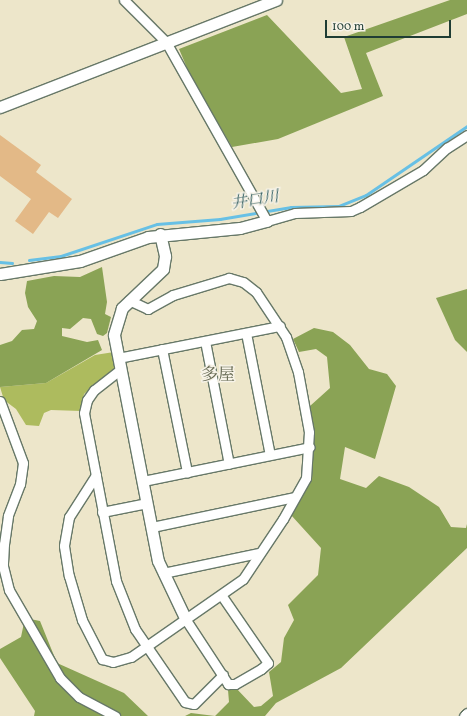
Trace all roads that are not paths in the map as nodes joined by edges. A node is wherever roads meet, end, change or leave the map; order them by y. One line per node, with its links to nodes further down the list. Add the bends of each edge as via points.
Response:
1 (124, 0): 3 (street)
2 (276, 0): 3 (street)
3 (166, 42): 4 (street); 6 (street)
4 (0, 107)
5 (467, 135): 6 (street, via 410,179 360,207 340,212 294,213)
6 (267, 221): 7 (street, via 240,228)
7 (160, 234): 8 (street, via 131,241 80,261); 9 (street, via 165,256 163,269)
8 (0, 274)
9 (129, 300): 10 (street, via 148,309 173,295 229,278 243,282 256,292); 14 (street, via 122,308 114,335)
10 (280, 326): 11 (street); 17 (street, via 298,372 305,402)
11 (246, 333): 12 (street); 18 (street)
12 (204, 342): 13 (street); 19 (street)
13 (162, 349): 14 (street); 20 (street)
14 (118, 358): 15 (street)
15 (121, 369): 21 (street, via 96,387 85,407 84,420); 22 (street)
16 (0, 401): 33 (street, via 23,463 20,484 8,516 4,544 3,566 9,590 60,678 79,697)
17 (310, 447): 18 (street); 23 (street, via 306,478)
18 (270, 455): 19 (street)
19 (229, 464): 20 (street)
20 (186, 472): 22 (street)
21 (96, 475): 25 (street); 31 (street, via 66,523 64,546 69,576 82,620 102,659 115,662 131,658)
22 (143, 481): 24 (street)
23 (294, 497): 26 (street); 27 (street, via 283,519)
24 (147, 503): 25 (street); 26 (street)
25 (102, 512): 31 (street, via 116,581 135,629)
26 (152, 527): 28 (street)
27 (259, 553): 28 (street); 29 (street, via 243,580)
28 (163, 572): 30 (street)
29 (222, 596): 30 (street); 32 (street, via 268,663 235,684 228,684)
30 (186, 620): 31 (street); 32 (street)
31 (146, 646): 32 (street, via 185,702 194,704)
32 (223, 675)
33 (114, 716)

